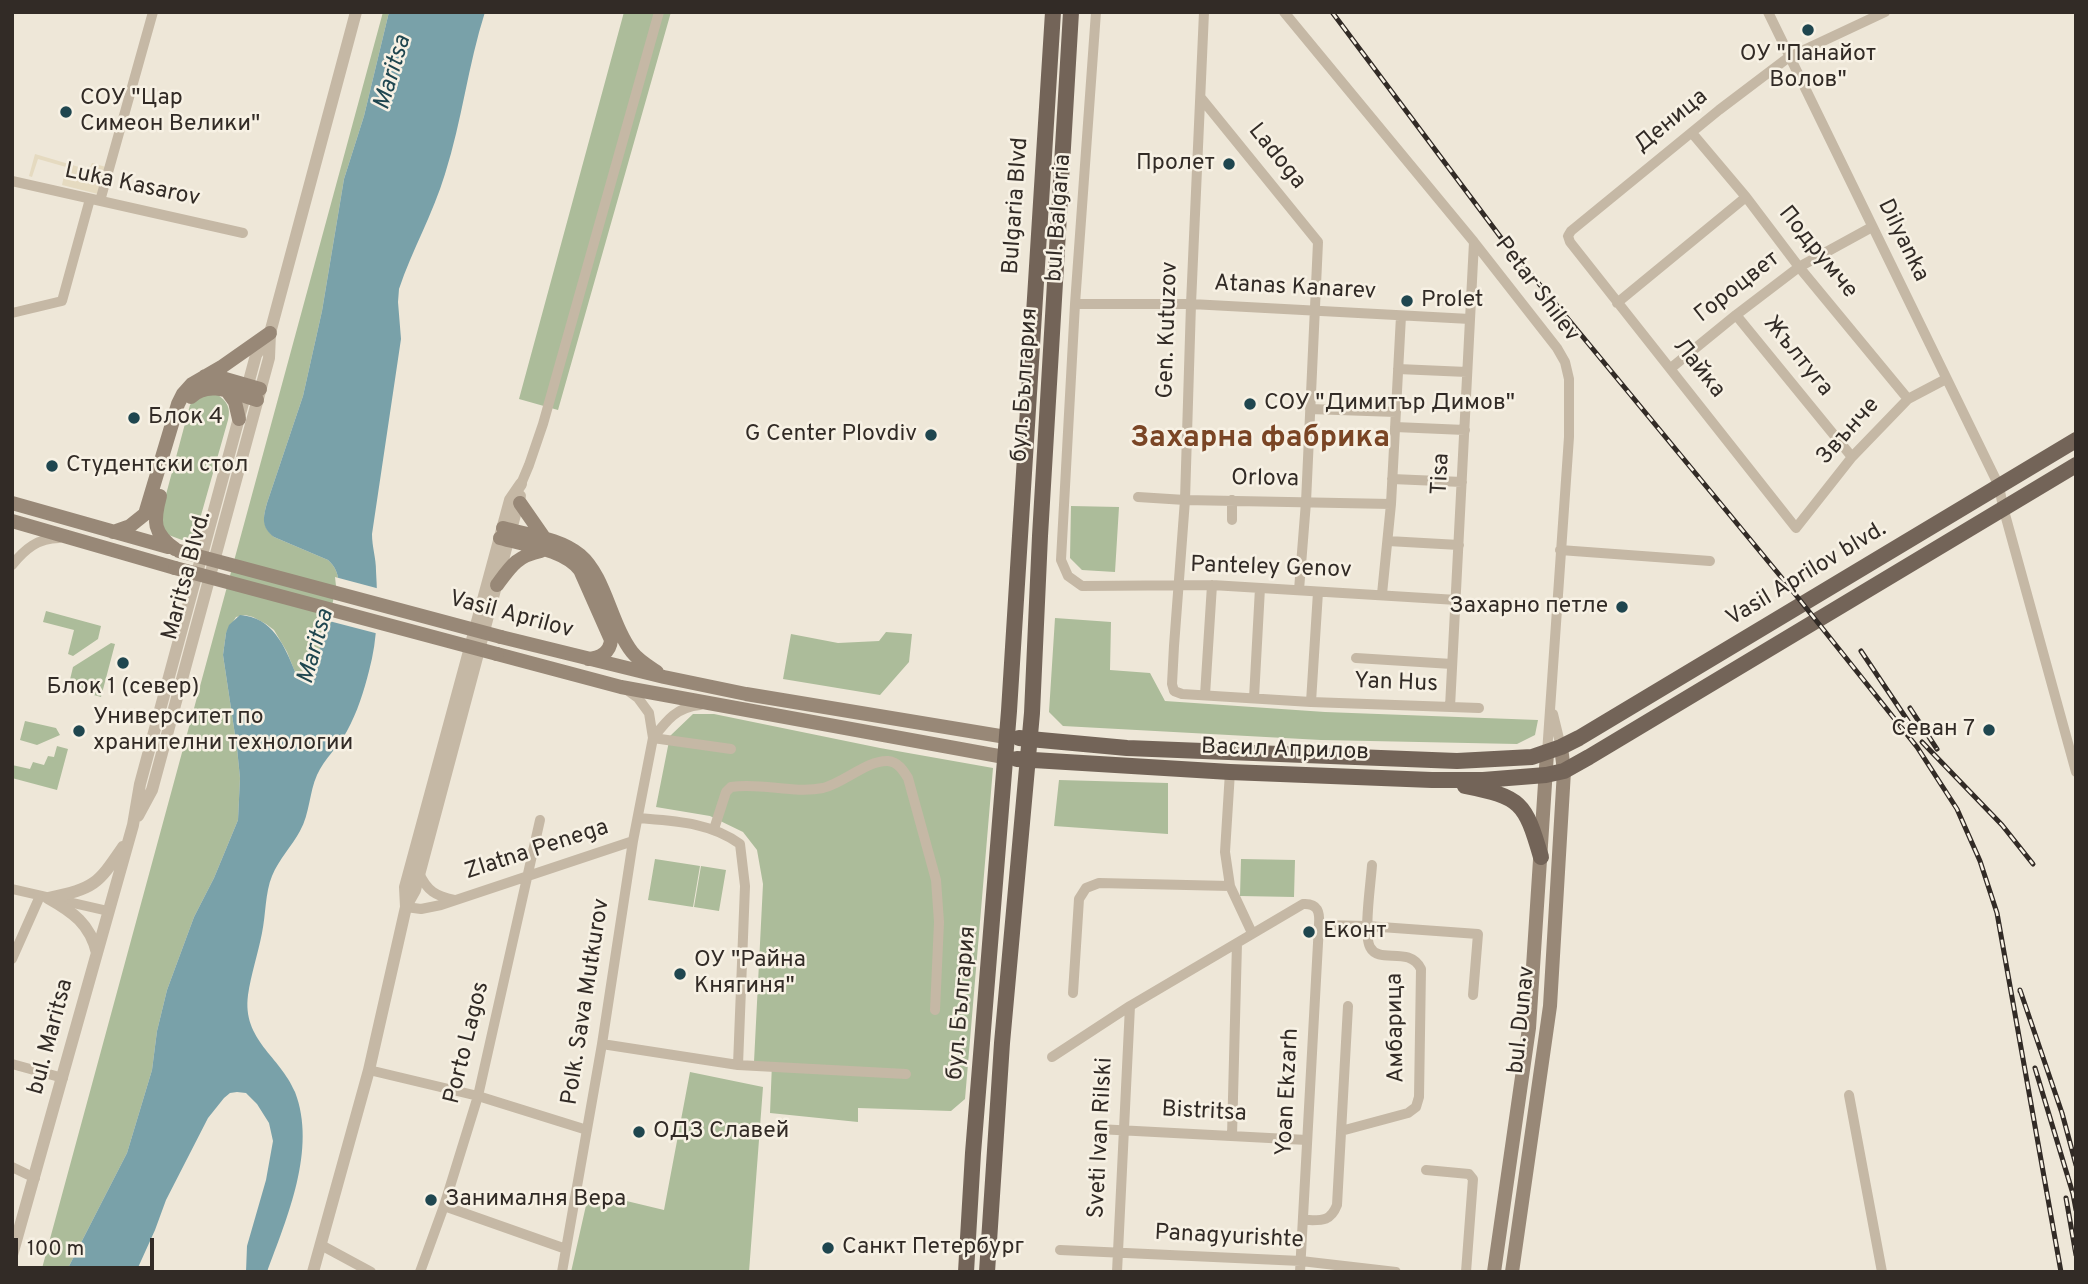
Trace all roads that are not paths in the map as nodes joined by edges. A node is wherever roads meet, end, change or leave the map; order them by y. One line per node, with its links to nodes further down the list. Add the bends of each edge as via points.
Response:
1 (153, 12): 16 (street)
2 (356, 12): 32 (street, Maritsa Blvd.)
3 (659, 12): 51 (street, via 559,372)
4 (1053, 12): 22 (main road, Bulgaria Blvd)
5 (1096, 12): 25 (street, bul. Balgaria)
6 (1204, 12): 12 (street, Gen. Kutuzov)
7 (1284, 12): 20 (street, Petar Shilev)
8 (1768, 12): 11 (street, Dilyanka)
9 (1885, 12): 11 (street, Деница)
10 (1072, 14): 23 (main road, бул. България)
11 (1789, 57): 13 (street, Деница); 17 (street, Dilyanka)
12 (1201, 98): 26 (street, Gen. Kutuzov); 27 (street, Ladoga, via 1318,242)
13 (1692, 133): 15 (street, Подрумче); 19 (street, Деница)
14 (12, 181): 16 (street, Luka Kasarov)
15 (1746, 197): 21 (street, Подрумче); 24 (street)
16 (95, 200): 18 (street, Luka Kasarov); 28 (street, via 62,301)
17 (1872, 227): 21 (street, Гороцвет); 37 (street, Dilyanka)
18 (243, 233)
19 (1568, 236): 24 (street, Лайка)
20 (1474, 242): 31 (street, Tisa); 71 (street, Petar Shilev, via 1557,348 1567,370 1569,437)
21 (1799, 267): 29 (street, Гороцвет); 40 (street, Подрумче)
22 (1035, 281): 23 (main road); 95 (main road, Bulgaria Blvd)
23 (1056, 282): 97 (main road, бул. България)
24 (1617, 303): 33 (street, Лайка)
25 (1075, 304): 26 (street, Atanas Kanarev); 76 (street, bul. Balgaria, via 1061,560 1068,576)
26 (1191, 304): 27 (street, Atanas Kanarev); 54 (street, Gen. Kutuzov)
27 (1314, 310): 30 (street, Atanas Kanarev); 41 (street)
28 (12, 313)
29 (1736, 315): 33 (street, Гороцвет); 47 (street, Жълтуга)
30 (1401, 316): 31 (street, Atanas Kanarev); 34 (street)
31 (1470, 319): 35 (street, Tisa)
32 (270, 333): 36 (main road); 39 (street, Maritsa Blvd., via 256,355)
33 (1671, 368): 63 (street, Лайка)
34 (1398, 369): 35 (street); 42 (street)
35 (1468, 372): 45 (street, Tisa)
36 (205, 376): 39 (main road); 64 (main road, via 190,386 178,404 145,514 131,526)
37 (1946, 379): 40 (street, Звънче); 52 (street, Dilyanka)
38 (227, 391): 39 (main road); 43 (main road); 70 (main road, via 201,388 189,400 155,515 160,537)
39 (253, 393): 43 (street, Maritsa Blvd.); 110 (street, Maritsa Blvd., via 152,790)
40 (1908, 399): 47 (street, Звънче)
41 (1310, 410): 42 (street); 57 (street)
42 (1396, 412): 44 (street)
43 (239, 419): 110 (street, Maritsa Blvd.)
44 (1395, 427): 45 (street); 49 (street)
45 (1465, 430): 50 (street, Tisa)
46 (2076, 440): 52 (main road, Vasil Aprilov blvd.)
47 (1852, 457): 63 (street, Звънче)
48 (2076, 465): 60 (main road, Vasil Aprilov blvd.)
49 (1392, 479): 50 (street); 59 (street)
50 (1462, 482): 69 (street, Tisa)
51 (521, 484): 56 (street); 65 (street, via 510,500)
52 (1999, 486): 60 (street, Dilyanka); 99 (main road, Vasil Aprilov blvd.)
53 (1138, 497): 54 (street, Orlova)
54 (1185, 500): 55 (street, Orlova); 77 (street, Gen. Kutuzov)
55 (1232, 500): 57 (street, Orlova); 61 (street)
56 (520, 502): 65 (street); 68 (main road)
57 (1306, 502): 59 (street, Orlova); 79 (street)
58 (14, 503): 64 (main road, Vasil Aprilov)
59 (1391, 504): 67 (street)
60 (2003, 507): 102 (main road, Vasil Aprilov blvd.); 104 (street, Dilyanka)
61 (1232, 520)
62 (12, 521): 66 (main road, Vasil Aprilov)
63 (1796, 528)
64 (113, 532): 70 (main road, Vasil Aprilov)
65 (506, 534): 68 (main road); 74 (street); 120 (street, via 405,887)
66 (80, 540): 73 (street, via 38,541); 87 (main road, Vasil Aprilov, bridge)
67 (1388, 541): 69 (street); 81 (street)
68 (545, 545): 74 (main road, via 517,560); 84 (main road, via 577,565 610,637 605,653); 86 (main road, via 575,551 587,562 632,651)
69 (1460, 545): 82 (street, Tisa)
70 (177, 550): 84 (main road, Vasil Aprilov, bridge)
71 (1560, 550): 72 (street); 99 (street, Petar Shilev, via 1550,701)
72 (1710, 561)
73 (12, 565)
74 (497, 585): 114 (street)
75 (1212, 585): 77 (street, Panteley Genov); 78 (street, Panteley Genov); 89 (street)
76 (1083, 586): 77 (street, Panteley Genov)
77 (1178, 586): 88 (street, Gen. Kutuzov)
78 (1260, 588): 79 (street, Panteley Genov); 90 (street)
79 (1299, 590): 80 (street, Panteley Genov)
80 (1318, 592): 81 (street, Panteley Genov); 91 (street)
81 (1382, 594): 82 (street, Panteley Genov)
82 (1457, 600): 85 (street, Tisa)
83 (1356, 658): 85 (street)
84 (585, 659): 86 (main road, Vasil Aprilov)
85 (1452, 664): 93 (street, Tisa)
86 (664, 677): 95 (main road, Vasil Aprilov)
87 (621, 687): 92 (main road, Vasil Aprilov); 96 (street, via 649,712)
88 (1174, 691): 89 (street, Yan Hus)
89 (1205, 695): 90 (street, Yan Hus)
90 (1254, 698): 91 (street, Yan Hus)
91 (1311, 702): 93 (street, Yan Hus)
92 (708, 704): 96 (street, via 676,712); 100 (main road, Vasil Aprilov)
93 (1450, 707): 94 (street, Yan Hus)
94 (1479, 708)
95 (1006, 737): 97 (main road, Васил Априлов); 100 (main road, бул. България)
96 (653, 738): 98 (street); 107 (street, Polk. Sava Mutkurov)
97 (1030, 739): 99 (main road, Васил Априлов, via 1127,748 1457,761 1532,757); 101 (main road, бул. България)
98 (731, 749)
99 (1554, 750): 102 (main road, bul. Dunav); 105 (main road, bul. Dunav)
100 (1004, 757): 101 (main road, Васил Априлов); 163 (main road, бул. България)
101 (1028, 760): 103 (main road, Васил Априлов); 164 (main road)
102 (1564, 771): 105 (main road, Васил Априлов); 169 (main road, bul. Dunav, via 1550,1006)
103 (1230, 772): 106 (main road, Васил Априлов); 116 (street, via 1225,852)
104 (2076, 772)
105 (1546, 775): 106 (main road, Васил Априлов); 112 (main road, bul. Dunav)
106 (1432, 780): 112 (main road, via 1490,791 1511,800 1531,823)
107 (638, 818): 109 (street); 111 (street, Polk. Sava Mutkurov)
108 (540, 820): 115 (street, Porto Lagos)
109 (714, 829): 132 (street, via 731,787 812,789 832,785 876,763 894,762 902,768 936,880); 136 (street, via 740,844 744,865)
110 (131, 832): 118 (street, via 96,882 79,892); 121 (street, Maritsa Blvd.)
111 (634, 841): 115 (street, Zlatna Penega); 133 (street, Polk. Sava Mutkurov)
112 (1541, 857): 168 (main road, bul. Dunav, via 1529,1028)
113 (1372, 865): 123 (street, Амбарица)
114 (419, 873): 119 (street, Zlatna Penega, via 433,893); 120 (street)
115 (528, 877): 119 (street, Zlatna Penega); 141 (street, Porto Lagos)
116 (1230, 886): 124 (street); 128 (street, via 1098,883 1086,888 1079,899)
117 (12, 889): 118 (street)
118 (44, 897): 121 (street); 126 (street, via 71,911 86,926); 127 (street)
119 (454, 900): 120 (street, Zlatna Penega, via 427,908)
120 (406, 907): 137 (street)
121 (108, 911): 126 (street, bul. Maritsa)
122 (1319, 925): 123 (street); 124 (street, via 1317,907 1303,904); 147 (street, Yoan Ekzarh)
123 (1367, 926): 129 (street, via 1478,934); 145 (street, Амбарица, via 1372,951 1408,956 1417,960 1421,969 1419,1097 1408,1113)
124 (1252, 933): 125 (street)
125 (1237, 943): 130 (street); 146 (street)
126 (97, 954): 139 (street, bul. Maritsa)
127 (12, 959)
128 (1073, 993)
129 (1473, 995)
130 (1130, 1006): 134 (street); 144 (street, Sveti Ivan Rilski)
131 (1348, 1006): 145 (street)
132 (935, 1010)
133 (602, 1045): 136 (street); 143 (street, Polk. Sava Mutkurov)
134 (1052, 1058)
135 (12, 1064): 139 (street)
136 (738, 1065): 138 (street)
137 (369, 1070): 141 (street); 153 (street)
138 (906, 1074)
139 (63, 1078): 150 (street, bul. Maritsa)
140 (1849, 1095): 170 (street)
141 (478, 1096): 143 (street); 151 (street, Porto Lagos)
142 (1098, 1129): 144 (street, Bistritsa)
143 (587, 1130): 154 (street, Polk. Sava Mutkurov)
144 (1123, 1130): 146 (street, Bistritsa); 156 (street, Sveti Ivan Rilski)
145 (1341, 1131): 152 (street, via 1333,1215)
146 (1232, 1136): 147 (street, Bistritsa)
147 (1307, 1140): 152 (street, Yoan Ekzarh)
148 (12, 1167): 150 (street)
149 (1426, 1170): 167 (street, via 1469,1174 1473,1179)
150 (35, 1178): 157 (street, bul. Maritsa)
151 (444, 1206): 154 (street); 161 (street, Porto Lagos)
152 (1303, 1220): 158 (street, Yoan Ekzarh)
153 (321, 1245): 159 (street); 160 (street)
154 (566, 1249): 162 (street, Polk. Sava Mutkurov)
155 (1060, 1250): 156 (street, Panagyurishte)
156 (1118, 1254): 158 (street, Panagyurishte); 165 (street, Sveti Ivan Rilski)
157 (12, 1255)
158 (1301, 1266): 166 (street, Panagyurishte)
159 (313, 1272)
160 (371, 1272)
161 (420, 1272)
162 (562, 1272)
163 (966, 1272)
164 (987, 1272)
165 (1117, 1272)
166 (1396, 1272)
167 (1466, 1272)
168 (1493, 1272)
169 (1511, 1272)
170 (1882, 1272)

